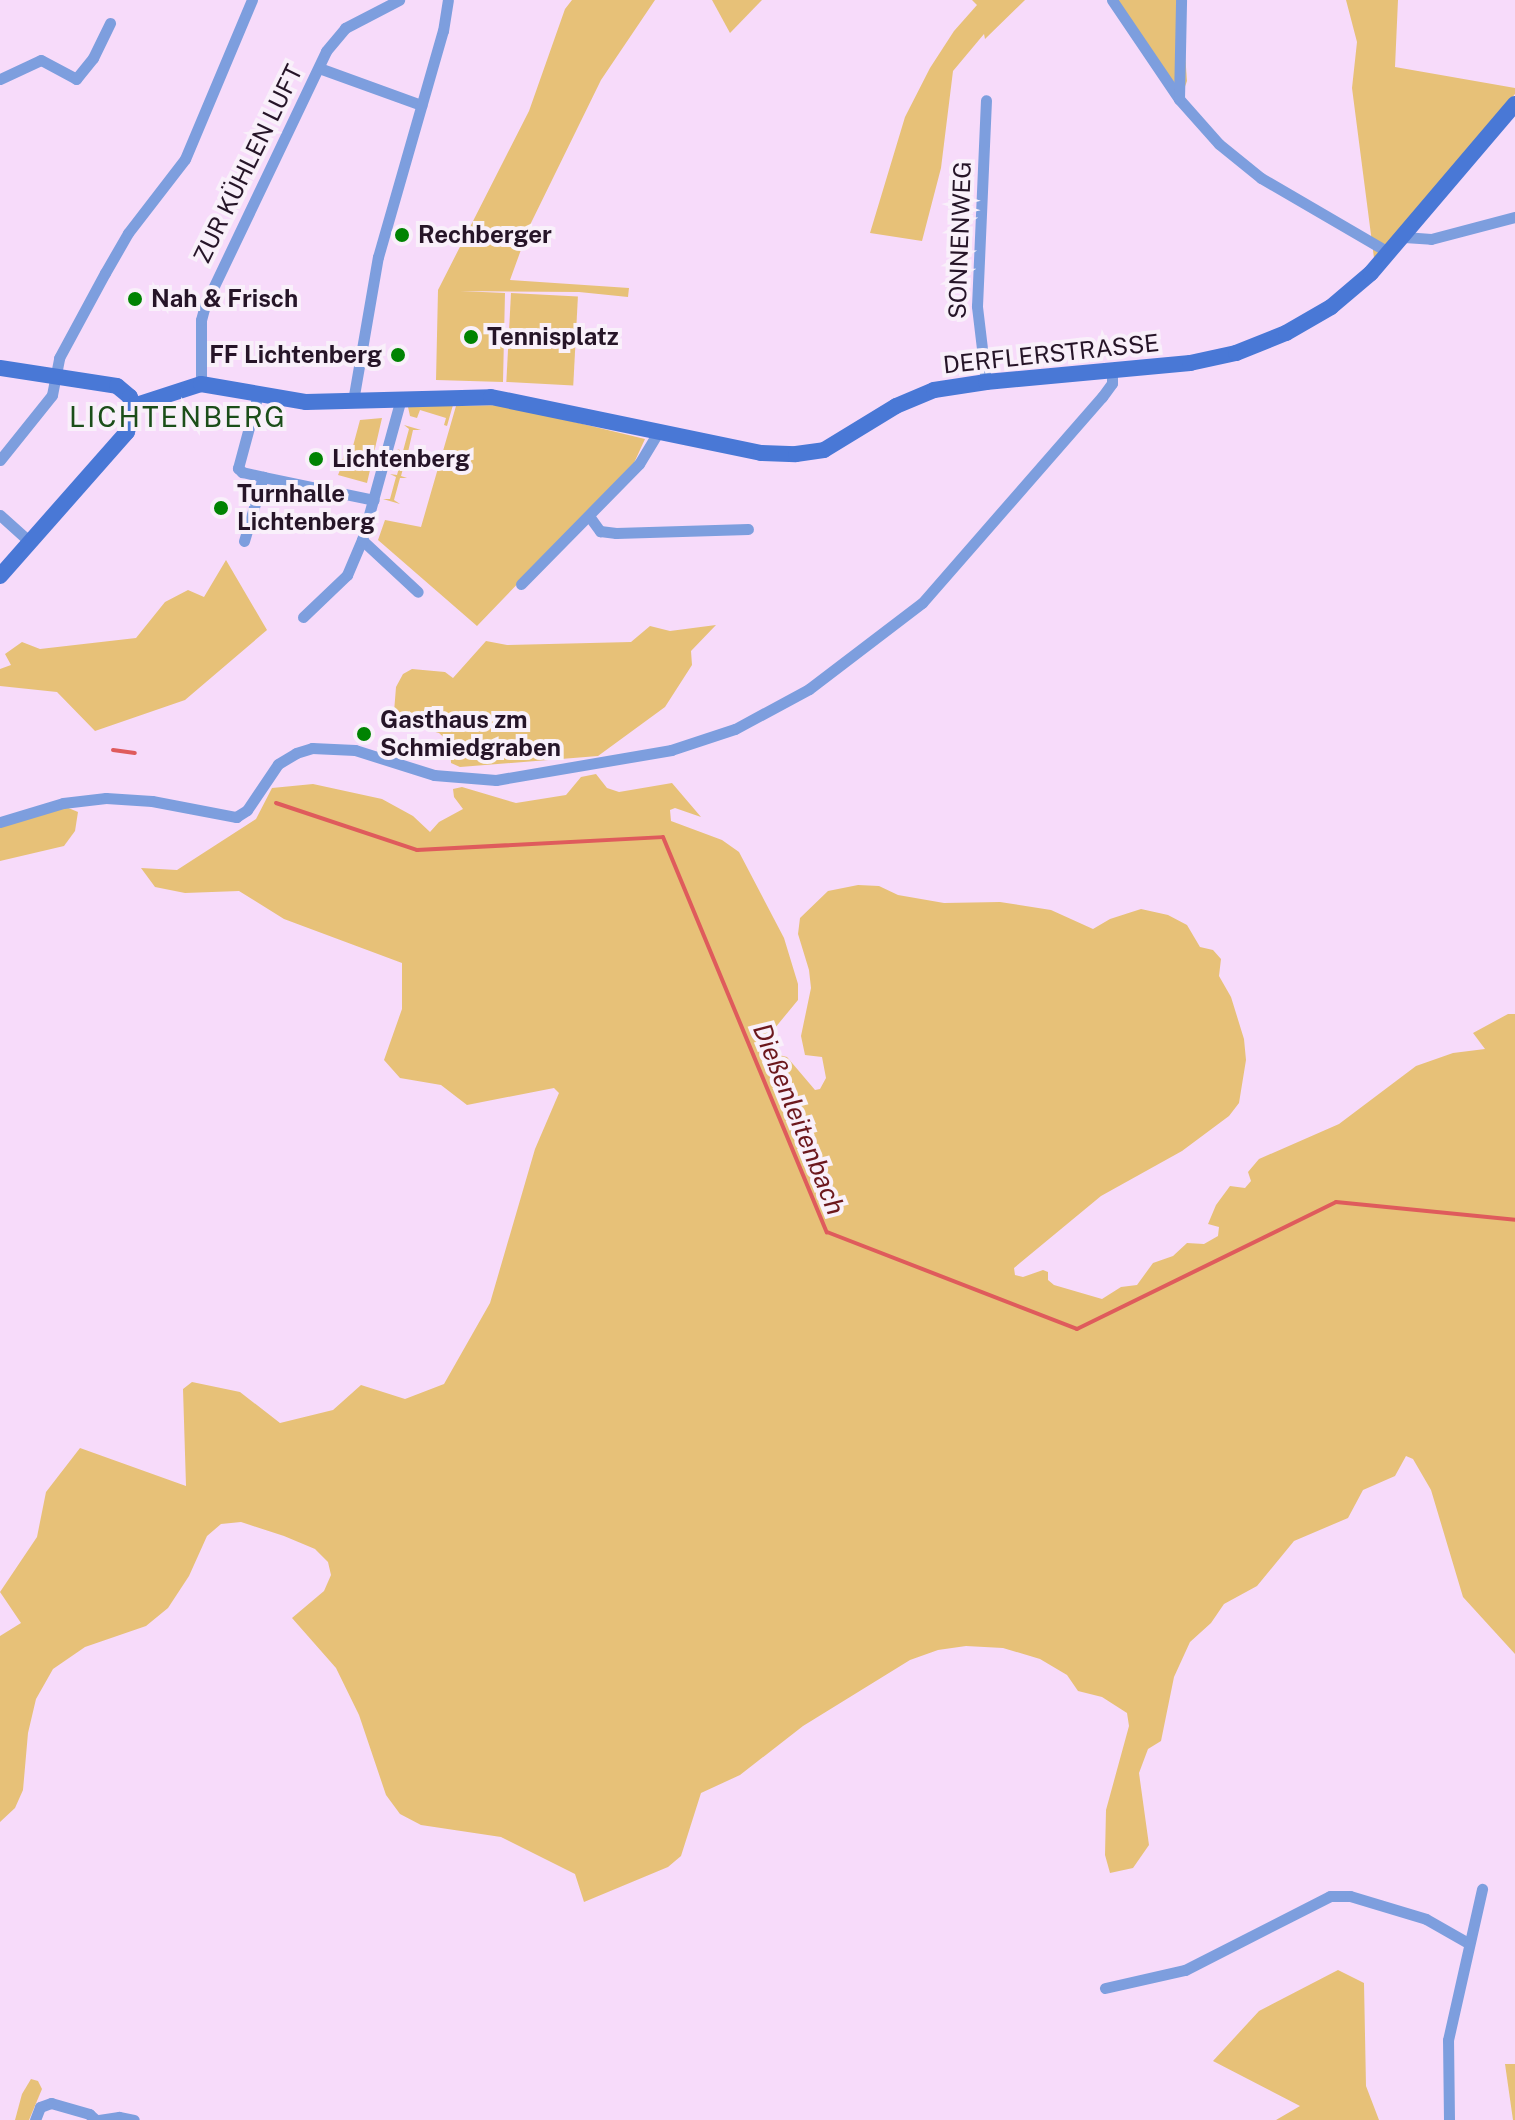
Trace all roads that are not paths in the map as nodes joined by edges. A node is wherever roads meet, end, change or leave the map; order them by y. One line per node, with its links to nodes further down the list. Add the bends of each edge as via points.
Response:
1 (252, 0): 18 (street, via 185,159 128,233 63,348)
2 (399, 0): 7 (street, ZUR KÜHLEN LUFT, via 345,28)
3 (448, 0): 12 (street)
4 (1112, 0): 9 (street)
5 (1181, 0): 9 (street)
6 (110, 23): 8 (street, via 76,79 41,60)
7 (319, 68): 12 (street); 20 (street, ZUR KÜHLEN LUFT, via 205,305)
8 (0, 79)
9 (1179, 99): 15 (street, via 1219,144 1261,178)
10 (986, 100): 19 (street, SONNENWEG, via 977,306)
11 (1515, 104): 14 (street, DERFLERSTRASSE)
12 (421, 105): 23 (street, via 378,257)
13 (1515, 217): 14 (street, via 1431,239)
14 (1404, 237): 15 (street, DERFLERSTRASSE)
15 (1390, 253): 17 (street, DERFLERSTRASSE, via 1331,307 1274,339 1210,360)
16 (0, 368): 18 (street)
17 (1112, 372): 19 (street, DERFLERSTRASSE); 39 (street, via 1112,383 1102,397 911,613 819,682 725,733 671,750 480,780 434,775 355,750 312,748 278,764 239,816 106,798 63,803)
18 (56, 374): 24 (street, via 117,386); 26 (street, via 52,395)
19 (986, 382): 25 (street, DERFLERSTRASSE, via 922,394 840,442 805,453 761,453)
20 (201, 384): 21 (street, DERFLERSTRASSE); 24 (street, DERFLERSTRASSE)
21 (258, 394): 23 (street, DERFLERSTRASSE, via 306,402); 27 (street, via 238,468)
22 (401, 398): 23 (street, DERFLERSTRASSE); 25 (street, DERFLERSTRASSE, via 501,398); 28 (street)
23 (353, 401)
24 (133, 406): 33 (street, via 127,432)
25 (659, 431): 30 (street, via 639,464)
26 (0, 460)
27 (263, 477): 28 (street); 34 (street)
28 (374, 500): 32 (street)
29 (0, 515): 33 (street)
30 (589, 516): 31 (street, via 600,531 616,533); 36 (street)
31 (748, 529)
32 (362, 540): 37 (street); 38 (street, via 347,575)
33 (29, 541): 35 (street)
34 (244, 541)
35 (0, 576)
36 (521, 584)
37 (418, 592)
38 (303, 617)
39 (0, 822)
40 (1482, 1889): 41 (street)
41 (1468, 1943): 42 (street, via 1426,1919 1350,1896 1330,1896 1185,1970); 46 (street, via 1448,2040)
42 (1105, 1988)
43 (35, 2120): 44 (street, via 40,2107 51,2103)
44 (98, 2120): 45 (street)
45 (134, 2120)
46 (1449, 2120)

